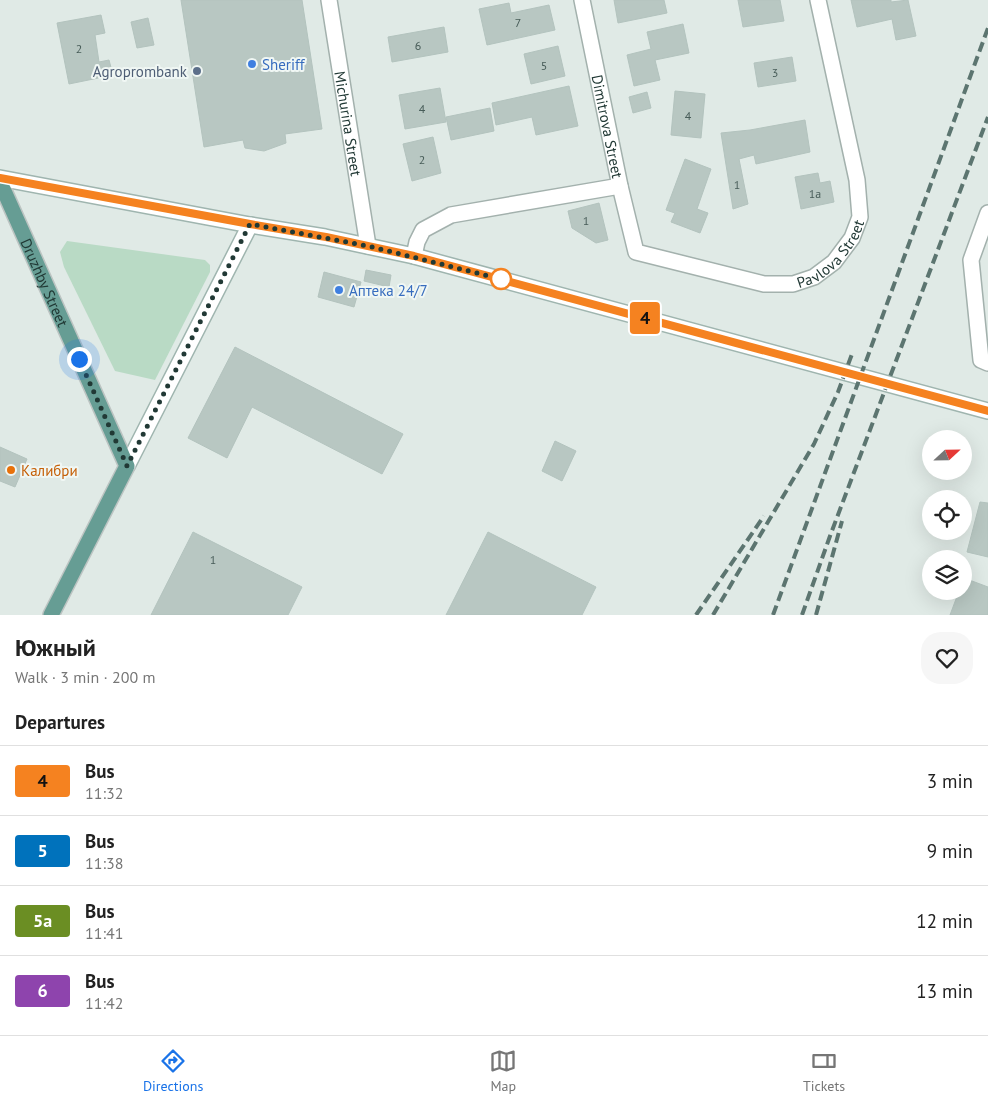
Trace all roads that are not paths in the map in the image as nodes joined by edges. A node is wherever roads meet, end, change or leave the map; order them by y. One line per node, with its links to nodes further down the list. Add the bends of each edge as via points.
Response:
1 (329, 0): 8 (street, Michurina Street)
2 (582, 0): 5 (street, Dimitrova Street)
3 (818, 0): 9 (street, Pavlova Street, via 857,180 860,217 852,238 834,262 814,277 793,284 764,284)
4 (0, 180): 7 (street); 13 (main road, Druzhby Street)
5 (620, 186): 9 (street, Dimitrova Street); 10 (street, via 451,216 423,230)
6 (988, 213): 11 (street, via 970,260)
7 (250, 224): 8 (street); 13 (street)
8 (368, 246): 10 (street)
9 (636, 252)
10 (414, 256): 12 (street)
11 (985, 362)
12 (988, 412)
13 (127, 466): 14 (main road)
14 (51, 615)

